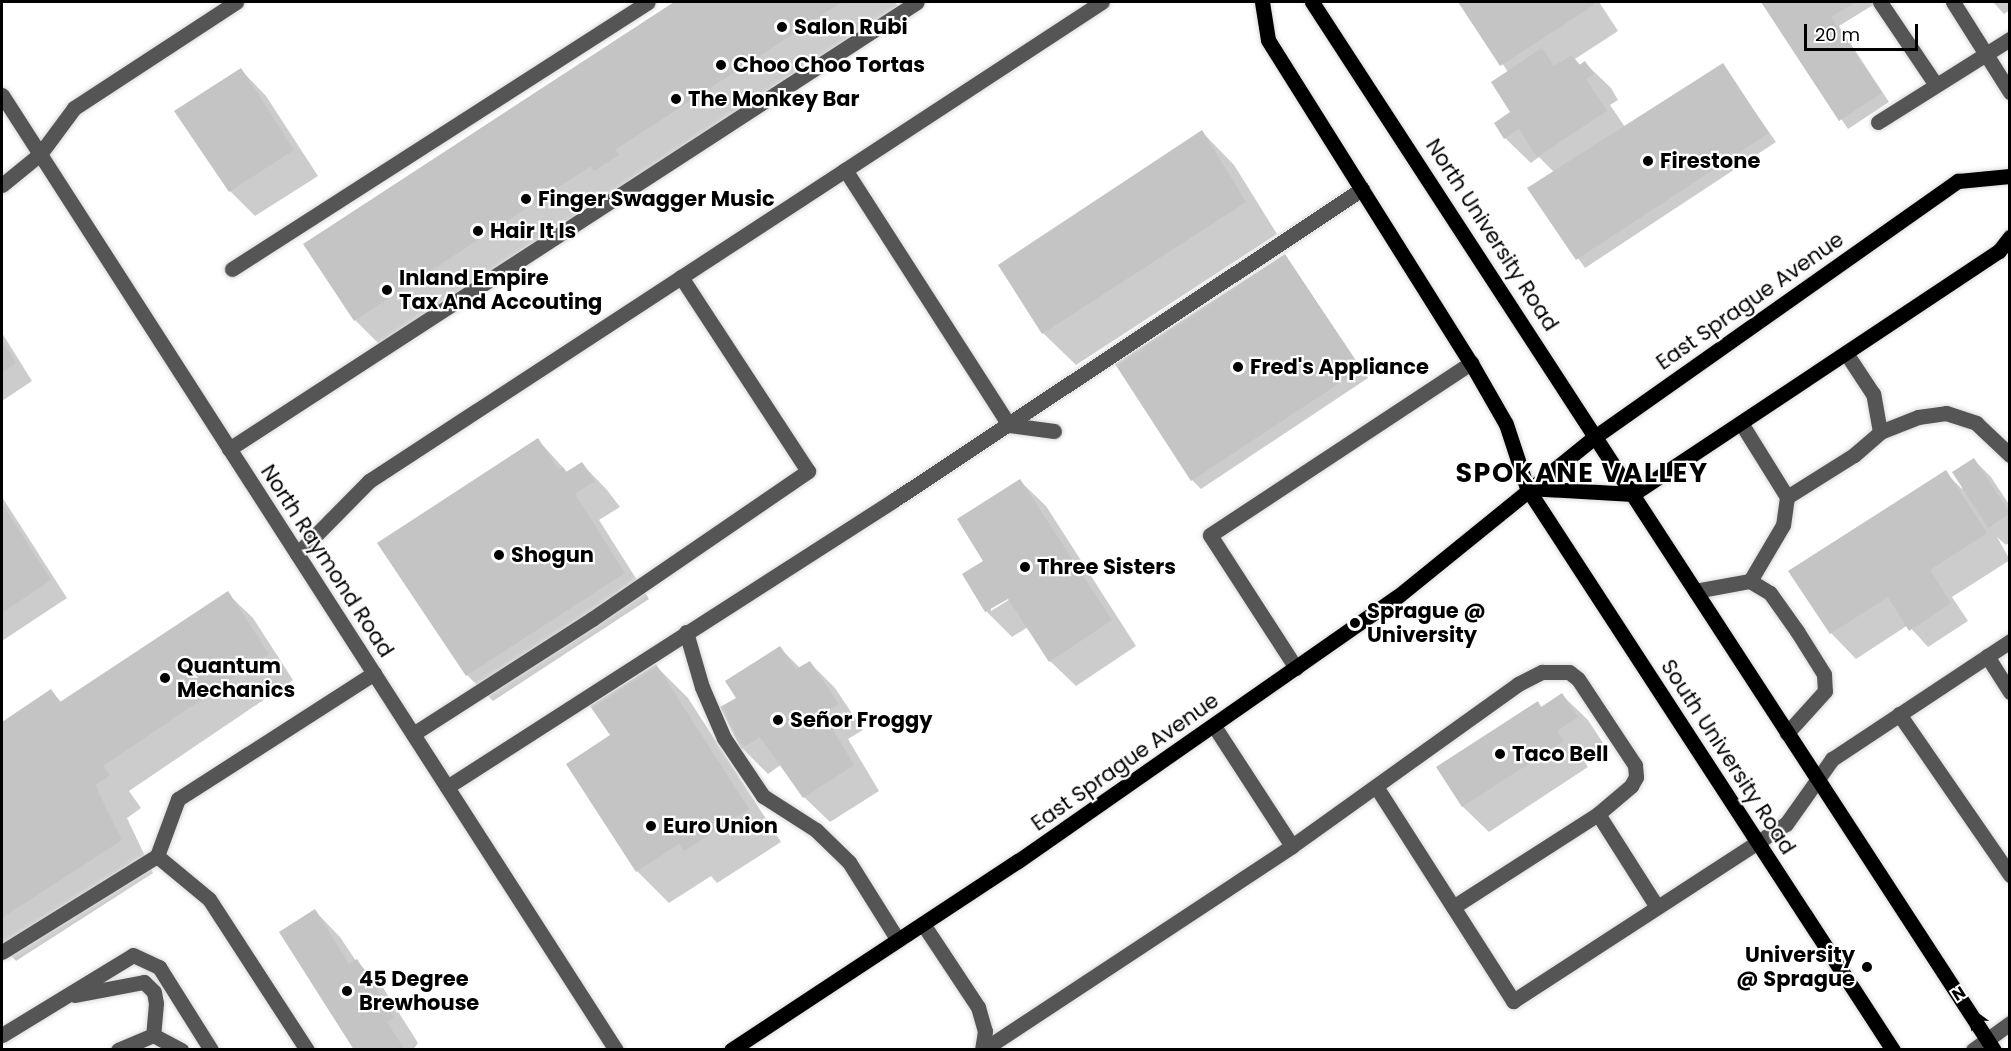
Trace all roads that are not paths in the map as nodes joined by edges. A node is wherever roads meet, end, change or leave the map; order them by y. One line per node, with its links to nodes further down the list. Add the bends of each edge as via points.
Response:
1 (236, 2): 15 (street, via 74,108)
2 (648, 2): 21 (street)
3 (917, 2): 30 (street)
4 (1102, 2): 16 (street)
5 (1262, 2): 19 (main road, via 1268,40)
6 (1312, 2): 29 (main road, North University Road)
7 (1880, 2): 11 (street)
8 (1953, 2): 10 (street)
9 (2010, 39): 10 (street)
10 (1986, 55): 11 (street); 12 (street)
11 (1936, 85): 14 (street)
12 (2010, 92)
13 (2, 95): 15 (street, North Raymond Road)
14 (1878, 122)
15 (40, 154): 18 (street); 30 (street, North Raymond Road)
16 (845, 170): 22 (street); 26 (street)
17 (2010, 176): 29 (main road, East Sprague Avenue, via 1958,181)
18 (2, 185)
19 (1362, 189): 24 (main road); 26 (street)
20 (2010, 237): 23 (main road, via 1999,251)
21 (232, 269)
22 (681, 277): 35 (street, via 369,481); 47 (street, via 808,471 592,619)
23 (1846, 353): 25 (main road); 28 (street, via 1873,394)
24 (1472, 363): 32 (main road, via 1506,424); 41 (street, via 1210,535)
25 (1741, 423): 33 (main road); 34 (street)
26 (1009, 425): 27 (street); 38 (street)
27 (1054, 431)
28 (1880, 432): 31 (street, via 1918,417 1946,413 1976,423); 34 (street, via 1854,455)
29 (1596, 436): 32 (main road, East Sprague Avenue); 33 (main road, North University Road)
30 (230, 448): 35 (street, North Raymond Road)
31 (2010, 455)
32 (1527, 488): 33 (main road); 41 (main road, East Sprague Avenue, via 1397,597); 52 (main road, South University Road)
33 (1633, 494): 37 (main road)
34 (1787, 497): 36 (street, via 1783,525)
35 (297, 554): 42 (street, North Raymond Road)
36 (1750, 581): 37 (street); 46 (street, via 1770,593 1824,674 1826,691)
37 (1695, 591): 46 (main road)
38 (686, 632): 49 (street); 59 (street, via 702,687 724,738 764,796 816,830 849,862)
39 (2010, 641): 40 (street)
40 (1987, 656): 43 (street); 44 (street)
41 (1296, 668): 45 (main road, East Sprague Avenue)
42 (374, 673): 47 (street, North Raymond Road); 54 (street, via 178,799)
43 (2010, 692)
44 (1899, 714): 48 (street, via 1832,759); 55 (street)
45 (1214, 726): 53 (street); 58 (main road, East Sprague Avenue)
46 (1786, 733): 48 (main road)
47 (413, 734): 49 (street, North Raymond Road)
48 (1816, 780): 52 (street, via 1799,811 1786,825); 65 (main road)
49 (447, 787): 70 (street, North Raymond Road)
50 (1377, 788): 51 (street, via 1412,756 1518,684 1556,669 1578,679 1635,765 1636,777 1631,786); 53 (street); 56 (street)
51 (1598, 814): 56 (street); 57 (street)
52 (1759, 841): 57 (street); 73 (main road, South University Road)
53 (1292, 846): 72 (street)
54 (157, 856): 60 (street); 69 (street, via 208,900)
55 (2010, 875)
56 (1453, 907): 57 (street, via 1514,1001)
57 (1657, 907)
58 (923, 924): 59 (main road, East Sprague Avenue); 72 (street, via 978,1007 985,1031)
59 (898, 940): 71 (main road, East Sprague Avenue)
60 (2, 952)
61 (63, 998): 63 (street); 64 (street, via 144,982 154,992 156,1003); 68 (street, via 133,954 159,967)
62 (2010, 1023): 65 (street)
63 (2, 1035)
64 (153, 1035): 66 (street); 67 (street)
65 (1991, 1044): 74 (street)
66 (118, 1050)
67 (181, 1050)
68 (211, 1050)
69 (307, 1050)
70 (616, 1050)
71 (731, 1050)
72 (983, 1050)
73 (1893, 1050)
74 (1973, 1050)

